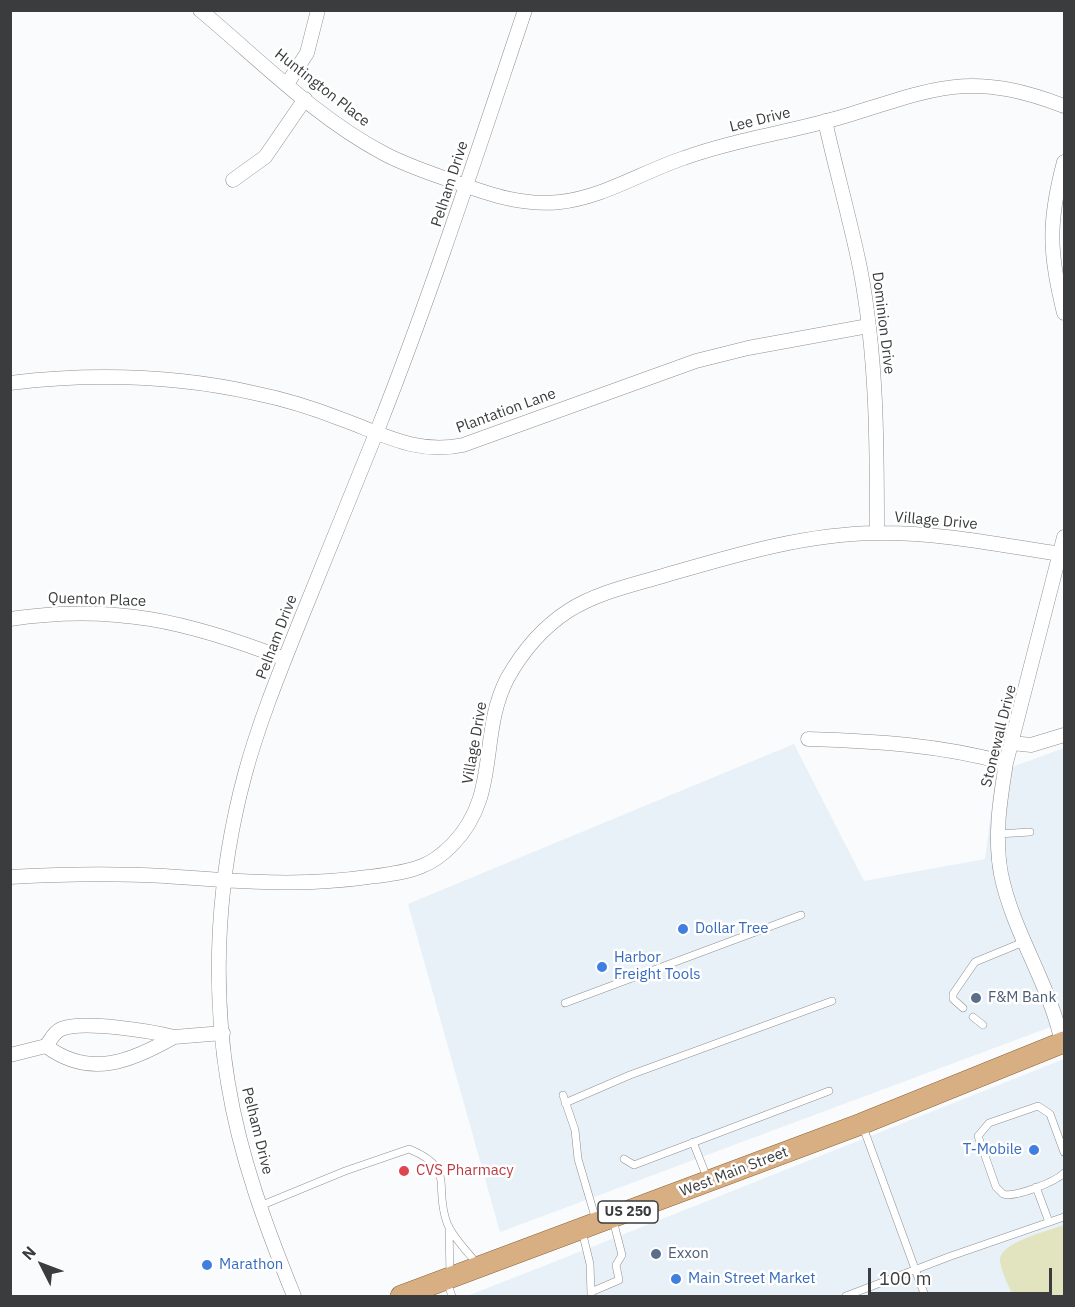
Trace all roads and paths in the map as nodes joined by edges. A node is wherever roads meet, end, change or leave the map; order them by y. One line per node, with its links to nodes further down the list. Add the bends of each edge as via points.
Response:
1 (201, 10): 4 (street, Huntington Place)
2 (318, 10): 4 (street, via 307,53)
3 (525, 10): 10 (street, Pelham Drive)
4 (287, 84): 5 (street, Huntington Place)
5 (305, 99): 9 (street, via 264,157); 10 (street, Huntington Place, via 385,154)
6 (1065, 106): 7 (street, Lee Drive, via 1013,89 966,84 927,91)
7 (825, 121): 10 (street, Lee Drive, via 700,153 581,199 523,202); 12 (street, Dominion Drive, via 860,269)
8 (1065, 162): 11 (street, via 1056,192 1051,241)
9 (232, 180)
10 (467, 186): 14 (street, Pelham Drive, via 418,328)
11 (1065, 313)
12 (868, 326): 14 (street, Plantation Lane, via 696,361 456,446 421,448); 15 (street, Dominion Drive, via 875,393)
13 (10, 383): 14 (street, Plantation Lane, via 109,375 202,382 308,407)
14 (376, 433): 19 (street, Pelham Drive)
15 (877, 533): 17 (street, Village Drive, via 971,540); 27 (street, Village Drive, via 754,550 604,593 567,611 535,638 507,680 493,719 484,790 470,824 448,849 423,866 351,880 289,884)
16 (1065, 537): 17 (street, Stonewall Drive)
17 (1061, 554): 22 (street, Stonewall Drive)
18 (10, 619): 19 (street, Quenton Place, via 73,613 153,618 208,631)
19 (285, 659): 27 (street, Pelham Drive, via 246,772)
20 (1065, 735): 22 (street, via 1031,745)
21 (808, 739): 23 (street, via 914,744)
22 (1012, 743): 23 (street, Stonewall Drive)
23 (1006, 763): 25 (street, Stonewall Drive)
24 (1030, 832): 25 (lane)
25 (998, 834): 29 (street, Stonewall Drive, via 1010,905)
26 (10, 877): 27 (street, Village Drive, via 100,874)
27 (224, 882): 35 (street, Pelham Drive, via 219,958)
28 (801, 915): 31 (lane)
29 (1026, 941): 32 (lane, via 975,962 955,987 953,999); 37 (street, Stonewall Drive, via 1051,1001)
30 (832, 1001): 51 (lane, via 564,1099)
31 (565, 1003)
32 (963, 1008)
33 (973, 1017): 34 (lane)
34 (982, 1025)
35 (223, 1033): 36 (street); 48 (street, Pelham Drive, via 236,1124)
36 (174, 1037): 38 (street, via 131,1028 66,1028 54,1034); 38 (street, via 117,1064 64,1058)
37 (1063, 1045): 41 (main road, West Main Street / US 250)
38 (46, 1047): 39 (street)
39 (10, 1055)
40 (829, 1091): 42 (lane)
41 (861, 1124): 46 (main road, West Main Street / US 250); 54 (lane)
42 (693, 1142): 44 (lane, via 634,1165); 46 (lane)
43 (1065, 1152): 47 (lane, via 1050,1114 1043,1108 1032,1107 983,1126 979,1143 999,1192 1012,1195)
44 (624, 1159)
45 (1065, 1173): 47 (lane)
46 (709, 1182): 51 (main road, West Main Street / US 250)
47 (1036, 1187): 50 (lane)
48 (260, 1206): 52 (lane, via 409,1149 429,1158 438,1168); 57 (street, Pelham Drive)
49 (1065, 1217): 50 (lane)
50 (1049, 1222): 54 (lane)
51 (597, 1223): 53 (main road, West Main Street / US 250); 56 (lane, via 590,1264); 56 (lane, via 622,1255 616,1265 619,1281)
52 (448, 1227): 53 (lane); 55 (lane)
53 (479, 1267): 55 (main road, West Main Street / US 250)
54 (916, 1271): 59 (lane); 60 (lane)
55 (443, 1287): 58 (main road, West Main Street / US 250)
56 (591, 1294)
57 (294, 1296)
58 (400, 1296)
59 (846, 1296)
60 (925, 1296)

